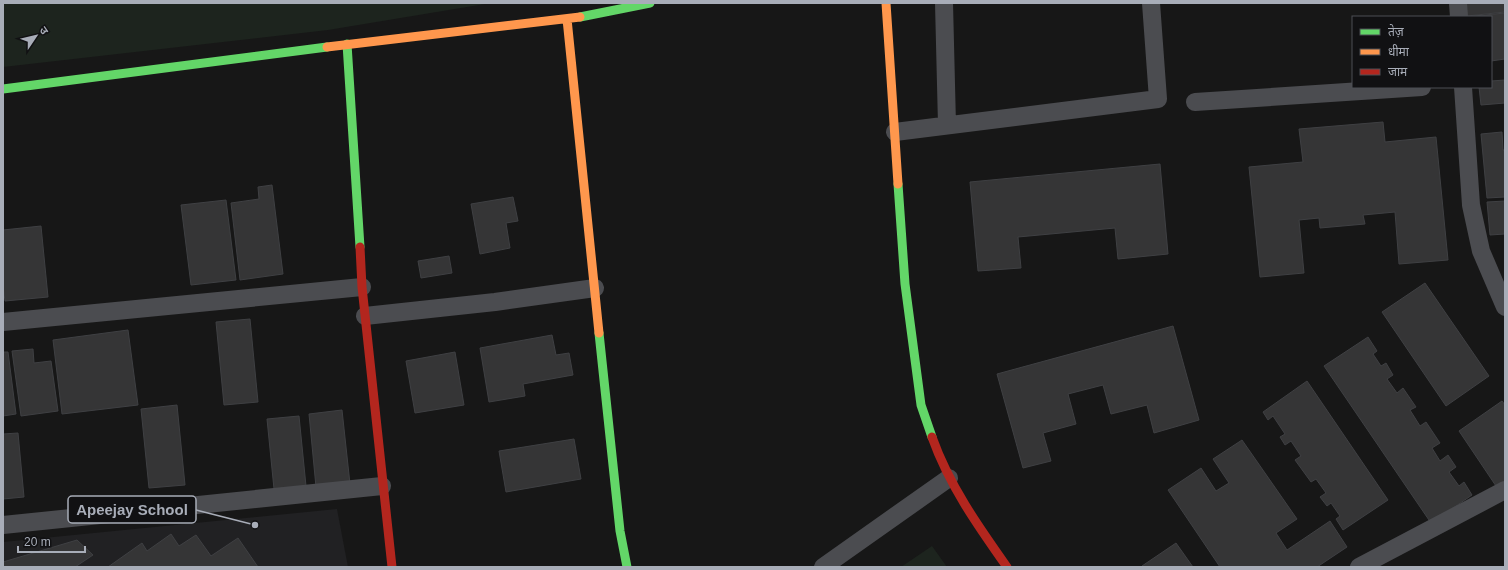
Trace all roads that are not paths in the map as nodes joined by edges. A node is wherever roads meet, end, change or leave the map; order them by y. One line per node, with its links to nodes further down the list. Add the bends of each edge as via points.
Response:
1 (650, 3): 7 (street)
2 (886, 3): 14 (street)
3 (944, 3): 13 (street)
4 (1151, 3): 13 (street, via 1158,100)
5 (1458, 3): 6 (street)
6 (1459, 16)
7 (567, 19): 8 (street); 16 (street)
8 (347, 44): 11 (street); 15 (street)
9 (1407, 88): 12 (street)
10 (1463, 88): 17 (street, via 1471,205 1481,251)
11 (3, 89)
12 (1195, 102)
13 (947, 125): 14 (street)
14 (895, 132): 20 (street, via 905,284 921,405)
15 (362, 287): 18 (street); 19 (street)
16 (595, 288): 18 (street); 25 (street, via 620,531)
17 (1505, 307)
18 (365, 316): 21 (street)
19 (3, 322)
20 (949, 478): 26 (street); 27 (street)
21 (382, 486): 23 (street); 24 (street)
22 (1505, 490): 28 (street)
23 (3, 525)
24 (392, 567)
25 (627, 567)
26 (823, 567)
27 (1007, 567)
28 (1359, 567)

